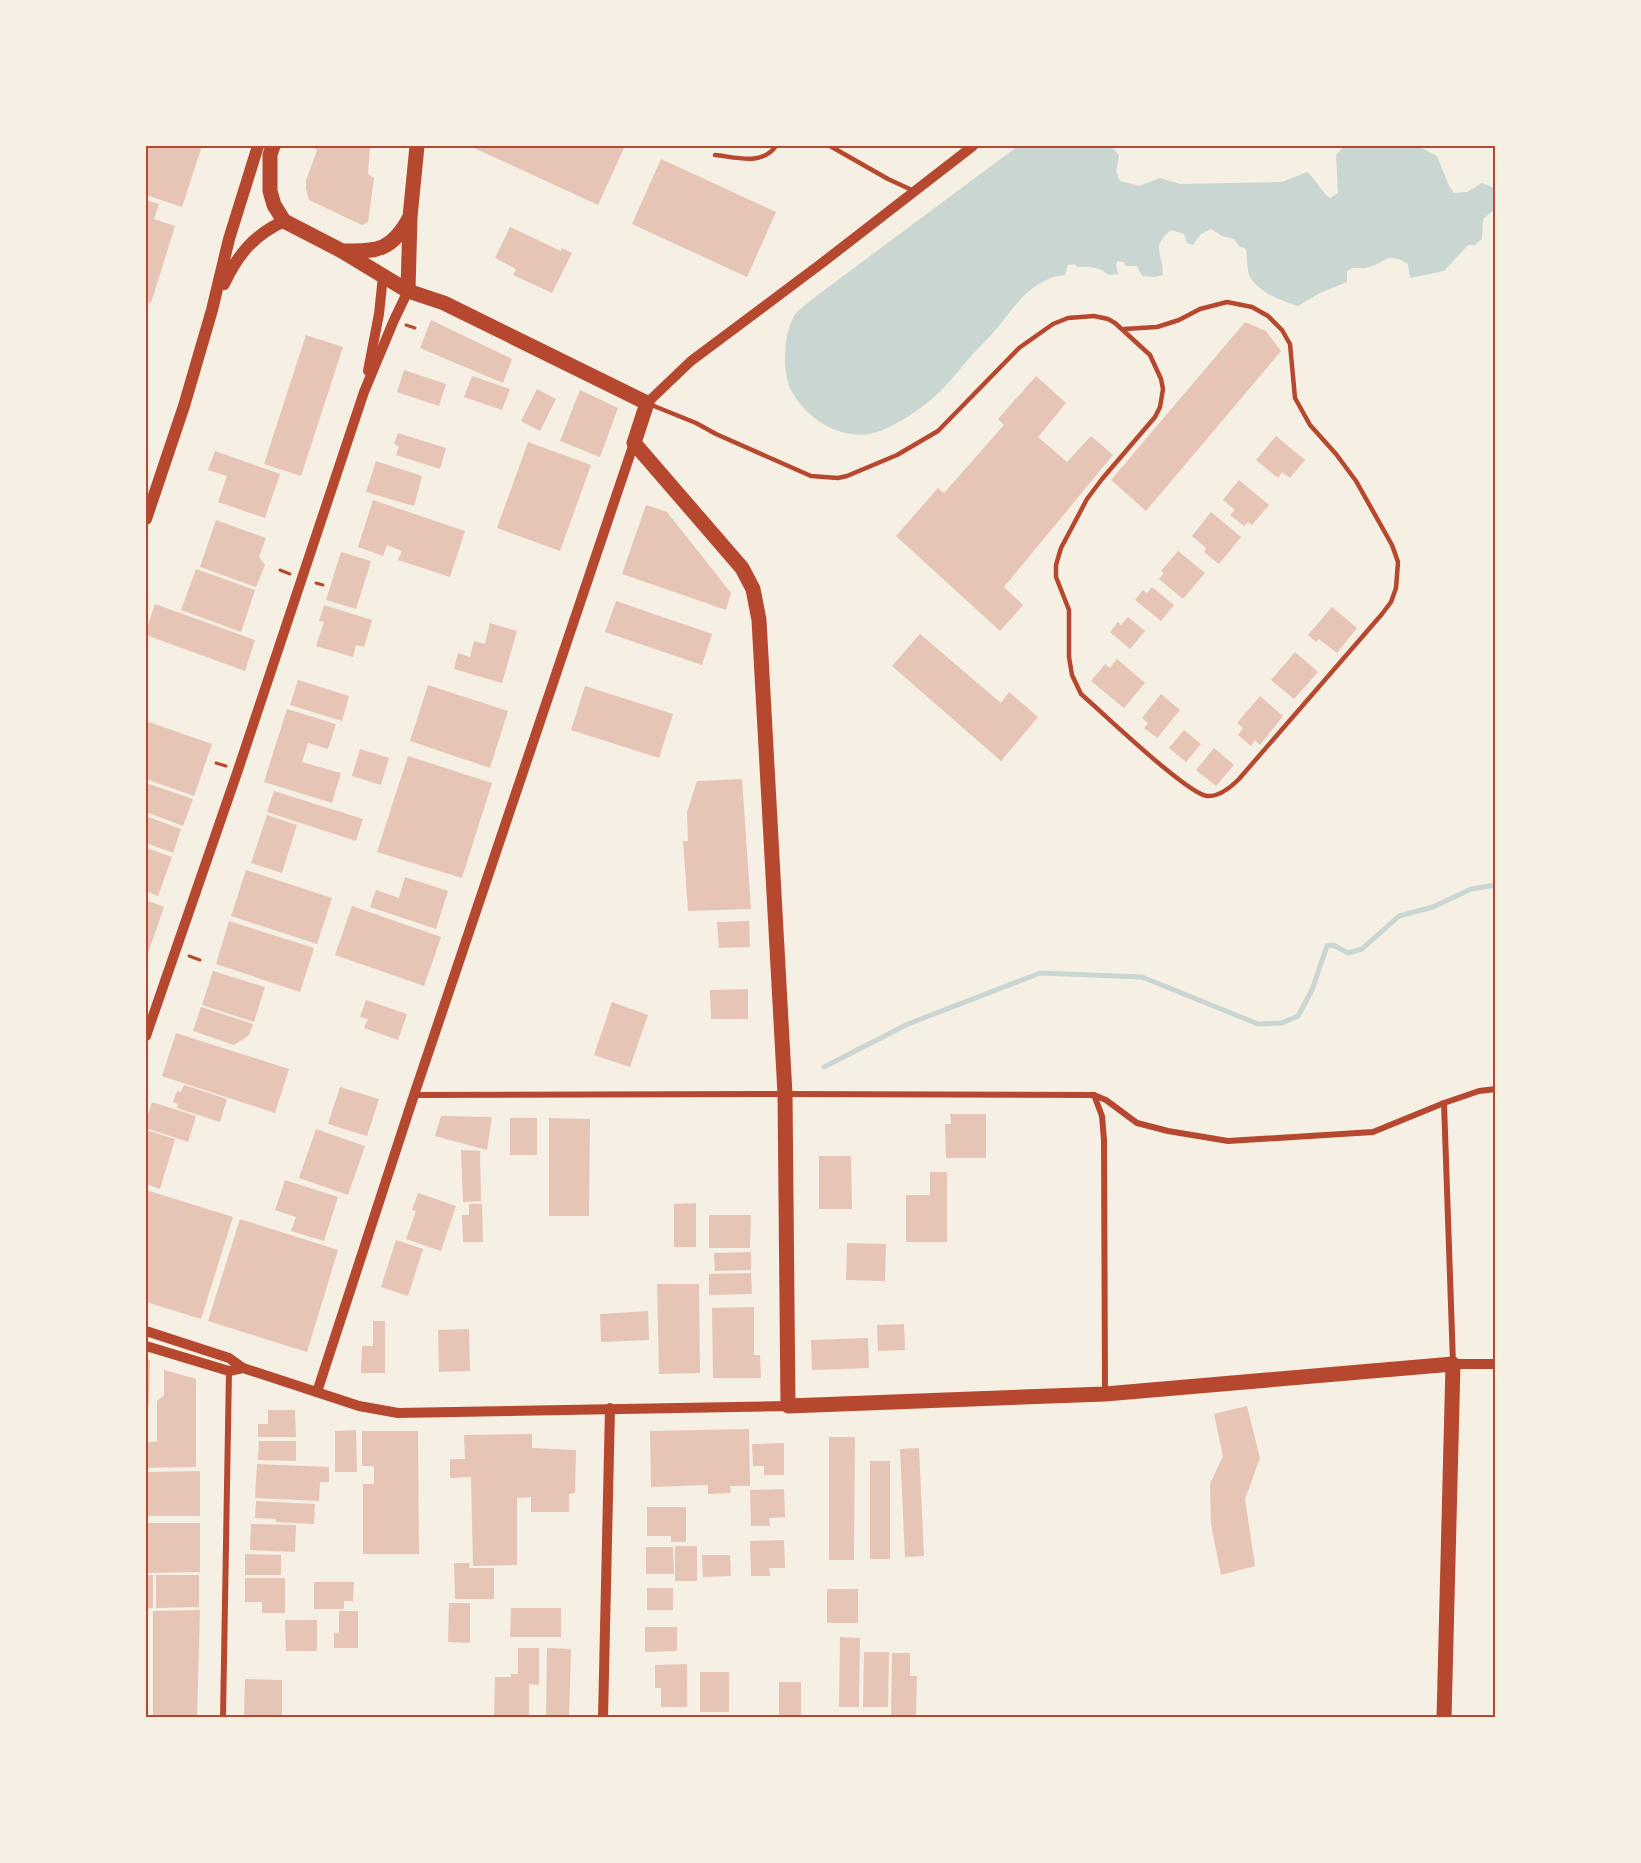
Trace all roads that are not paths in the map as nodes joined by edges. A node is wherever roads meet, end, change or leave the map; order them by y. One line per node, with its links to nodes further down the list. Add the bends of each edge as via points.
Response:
1 (258, 146): 16 (main road)
2 (273, 146): 12 (main road, via 270,191)
3 (410, 146): 9 (main road)
4 (417, 146): 9 (main road)
5 (776, 146): 8 (lane, via 758,159)
6 (830, 146): 10 (lane)
7 (974, 146): 10 (street)
8 (715, 155)
9 (415, 174): 11 (main road)
10 (914, 192): 19 (street, via 691,361)
11 (410, 217): 13 (main road, via 401,233 381,249); 15 (main road)
12 (285, 221): 13 (main road); 16 (main road, via 255,238 232,268)
13 (342, 251): 14 (main road)
14 (382, 276): 15 (main road); 18 (street)
15 (408, 291): 18 (street); 19 (main road, via 444,303)
16 (212, 310): 21 (main road)
17 (1124, 329): 17 (lane, via 1157,327 1227,302 1252,307 1269,316 1290,344 1295,398 1310,425 1356,481 1398,562 1396,588 1382,614 1239,779 1218,794 1207,796 1184,784 1081,694 1072,675 1069,610 1056,577 1061,548 1087,499 1155,417 1162,397 1161,379 1150,355); 19 (lane, via 1101,317 1062,319 1019,348 938,430 897,455 838,478 812,476)
18 (364, 392): 22 (street)
19 (647, 403): 20 (main road)
20 (634, 443): 24 (main road, via 742,568 753,589 759,620); 25 (street)
21 (146, 519)
22 (146, 1036)
23 (1496, 1089): 27 (street)
24 (785, 1094): 25 (street); 26 (street); 37 (main road)
25 (414, 1095): 35 (street)
26 (1094, 1095): 27 (street, via 1137,1123 1228,1141 1373,1132); 36 (street, via 1102,1116 1104,1140)
27 (1444, 1102): 31 (street)
28 (146, 1331): 30 (street)
29 (146, 1346): 34 (street)
30 (229, 1358): 33 (street); 34 (street)
31 (1453, 1364): 32 (street); 36 (main road); 41 (main road)
32 (1496, 1364)
33 (243, 1368): 34 (street); 35 (street)
34 (229, 1371): 39 (street)
35 (317, 1392): 38 (street, via 358,1406 398,1413)
36 (1106, 1394): 37 (main road)
37 (788, 1407): 38 (street)
38 (610, 1408): 40 (street)
39 (223, 1718)
40 (603, 1718)
41 (1444, 1718)

